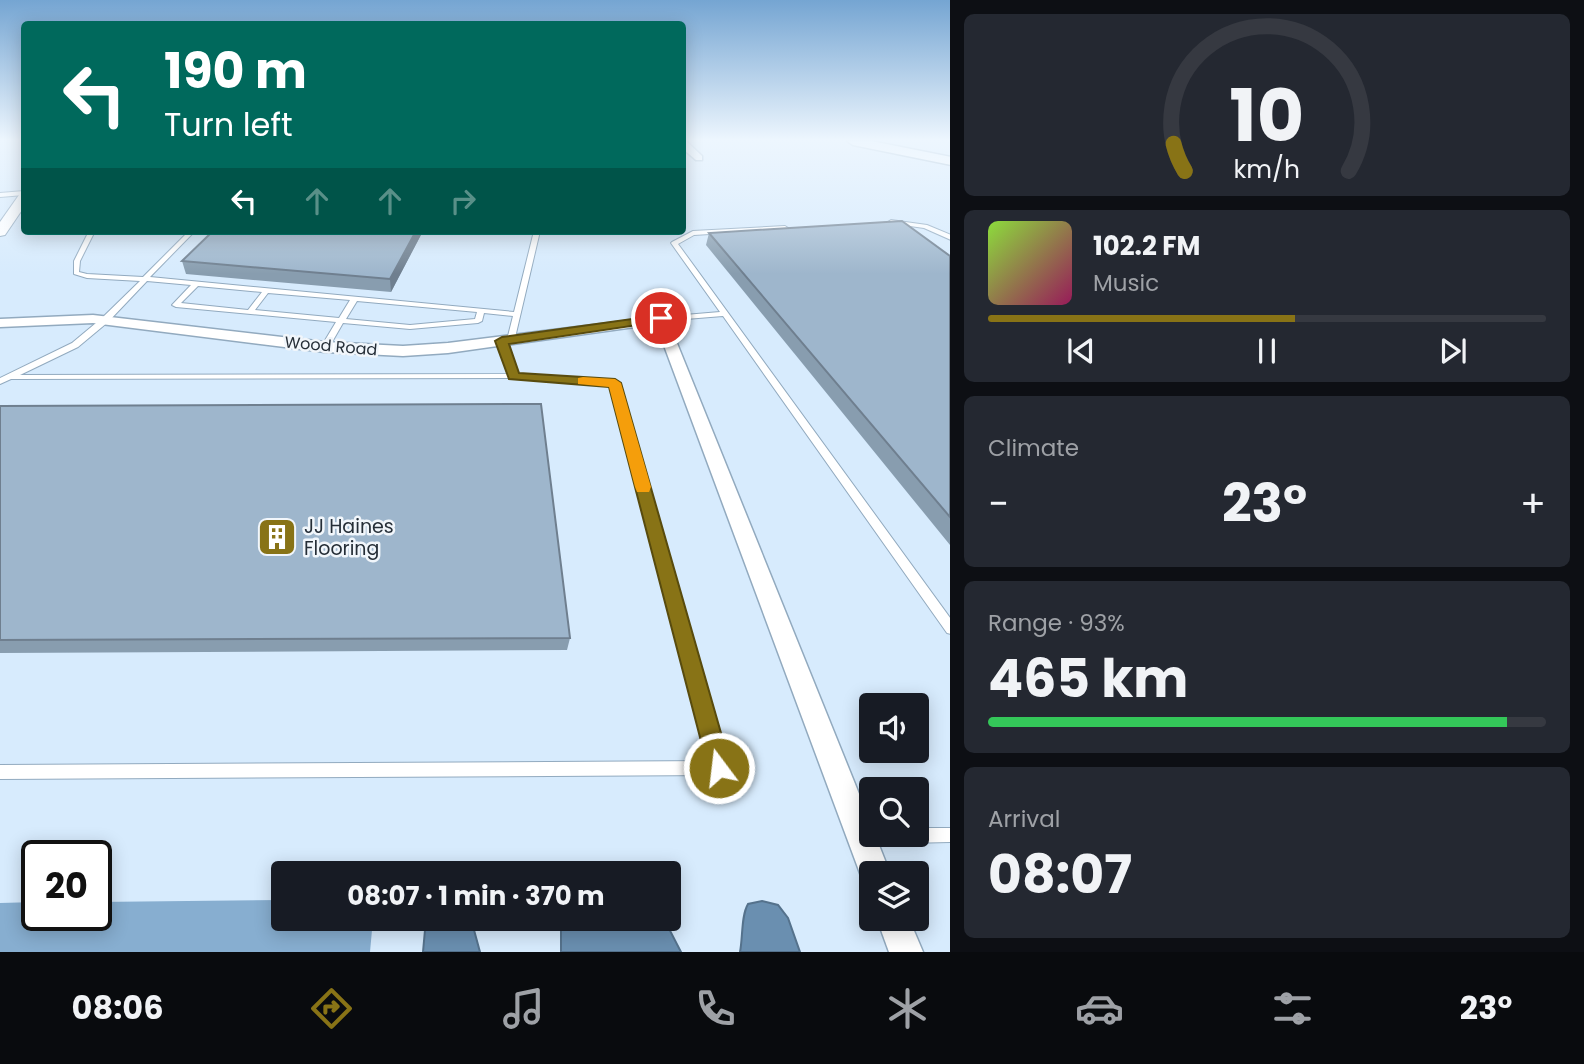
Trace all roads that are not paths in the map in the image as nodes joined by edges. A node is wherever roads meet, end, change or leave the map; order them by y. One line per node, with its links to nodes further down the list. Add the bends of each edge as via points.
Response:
1 (0, 195): 2 (lane)
2 (21, 195)
3 (21, 200): 6 (street)
4 (878, 223): 10 (lane, via 925,226)
5 (799, 228): 18 (lane, via 693,233 674,243)
6 (0, 232)
7 (90, 235): 11 (lane, via 75,272)
8 (188, 235): 11 (lane)
9 (536, 235): 17 (lane)
10 (950, 238)
11 (145, 279): 12 (lane); 20 (lane)
12 (197, 284): 13 (lane); 16 (lane, via 176,305)
13 (267, 290): 14 (lane); 16 (lane)
14 (355, 298): 15 (lane); 21 (lane)
15 (481, 310): 17 (lane); 21 (lane, via 478,321 410,327)
16 (250, 312): 21 (lane)
17 (517, 314): 23 (lane)
18 (723, 314): 19 (lane); 28 (lane)
19 (661, 318): 23 (street, Wood Road); 30 (street)
20 (105, 320): 22 (street, Wood Road); 24 (street, Wood Road); 26 (lane, via 75,345)
21 (341, 321): 24 (lane)
22 (0, 323)
23 (506, 341): 24 (street, Wood Road, via 403,351); 25 (lane)
24 (325, 347)
25 (513, 376): 26 (lane); 29 (lane, via 615,383 719,768)
26 (12, 377): 27 (lane)
27 (0, 381)
28 (950, 629)
29 (0, 772)
30 (859, 831)
31 (929, 835): 32 (lane)
32 (950, 835)
33 (898, 931): 34 (street)
34 (906, 952)

